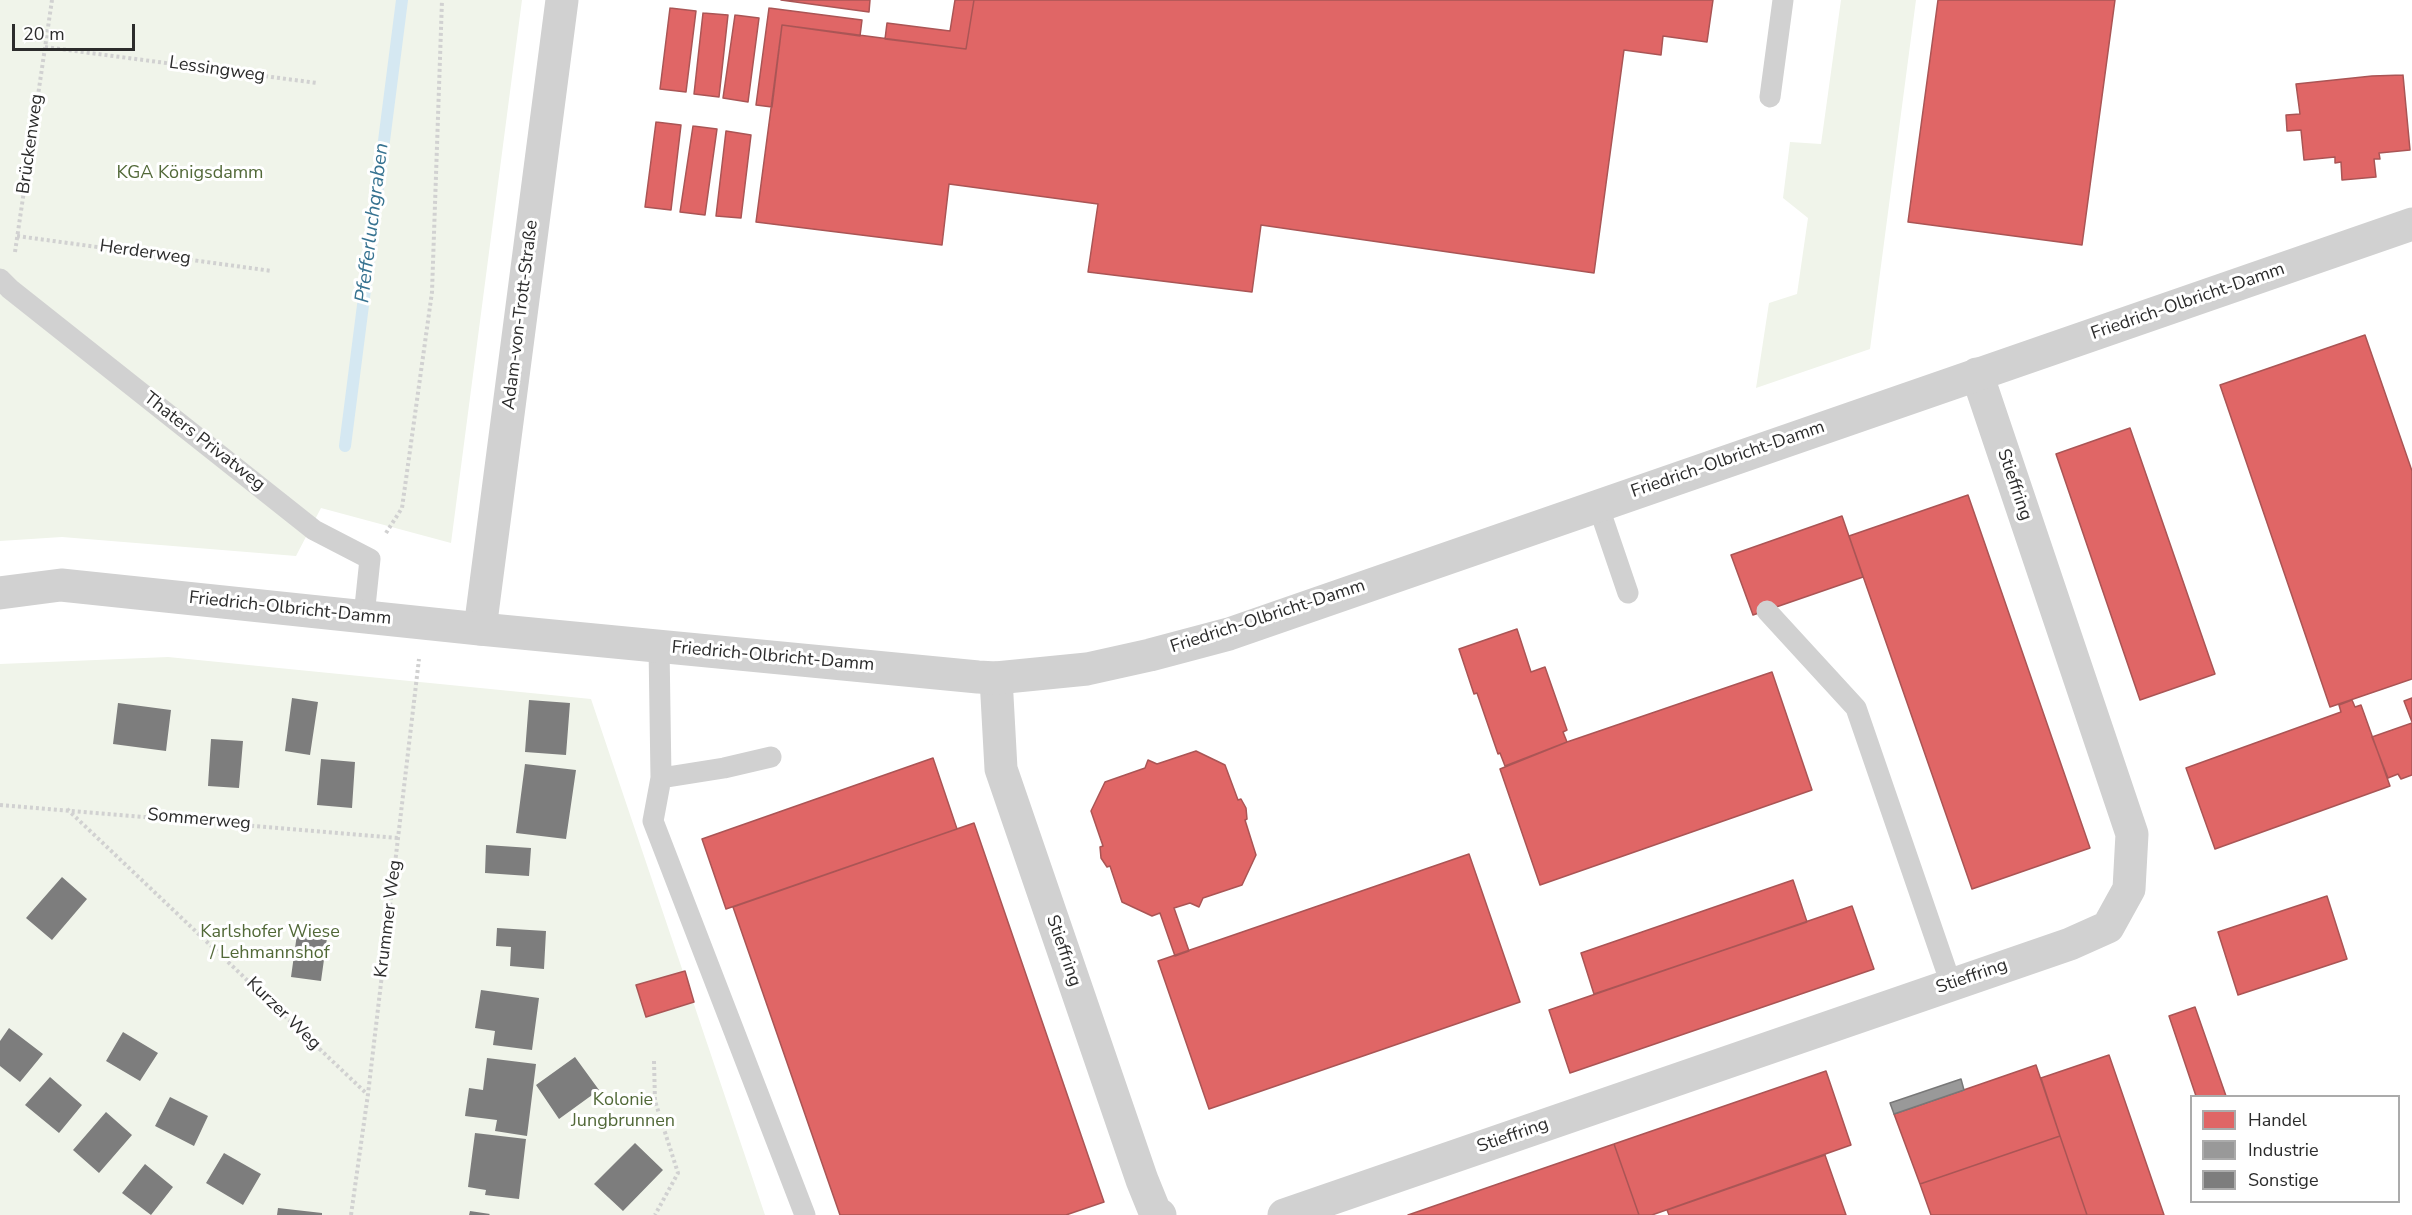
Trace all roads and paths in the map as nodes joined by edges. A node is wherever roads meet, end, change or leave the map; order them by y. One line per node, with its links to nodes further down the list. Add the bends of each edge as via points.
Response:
1 (52, 0): 5 (path, Brückenweg)
2 (442, 0): 14 (path, via 432,292 402,508)
3 (562, 0): 20 (street, Adam-von-Trott-Straße)
4 (1783, 0): 7 (lane)
5 (45, 47): 6 (path, Lessingweg); 9 (path, Brückenweg)
6 (317, 83)
7 (1770, 97)
8 (2412, 224): 12 (street, Friedrich-Olbricht-Damm)
9 (17, 236): 10 (path, Herderweg); 11 (path, Brückenweg)
10 (272, 271)
11 (5, 284): 14 (lane, Thaters Privatweg, via 314,530)
12 (1977, 374): 13 (street, Friedrich-Olbricht-Damm); 28 (street, Stieffring, via 2132,834 2130,889 2108,927 2070,944)
13 (1598, 505): 16 (lane); 22 (street, Friedrich-Olbricht-Damm, via 1229,634 1087,669)
14 (370, 559): 18 (lane)
15 (0, 593): 18 (street, Friedrich-Olbricht-Damm, via 62,585)
16 (1628, 593)
17 (1767, 611): 28 (lane, via 1856,708)
18 (364, 616): 19 (street, Friedrich-Olbricht-Damm)
19 (423, 623): 20 (street, Friedrich-Olbricht-Damm); 27 (path, Krummer Weg)
20 (480, 629): 21 (street, Friedrich-Olbricht-Damm)
21 (658, 646): 22 (street, Friedrich-Olbricht-Damm); 24 (lane)
22 (996, 678): 31 (street, Stieffring, via 1001,769)
23 (771, 757): 24 (lane)
24 (661, 778): 34 (lane, via 653,821)
25 (0, 805): 26 (path, Sommerweg)
26 (67, 809): 27 (path, Sommerweg); 30 (path, Kurzer Weg)
27 (398, 838): 30 (path, Krummer Weg)
28 (1951, 984): 35 (street, Stieffring)
29 (654, 1061): 33 (path, via 655,1101 678,1173)
30 (368, 1094): 32 (path, Krummer Weg)
31 (1154, 1214)
32 (351, 1215)
33 (655, 1215)
34 (805, 1215)
35 (1284, 1215)

